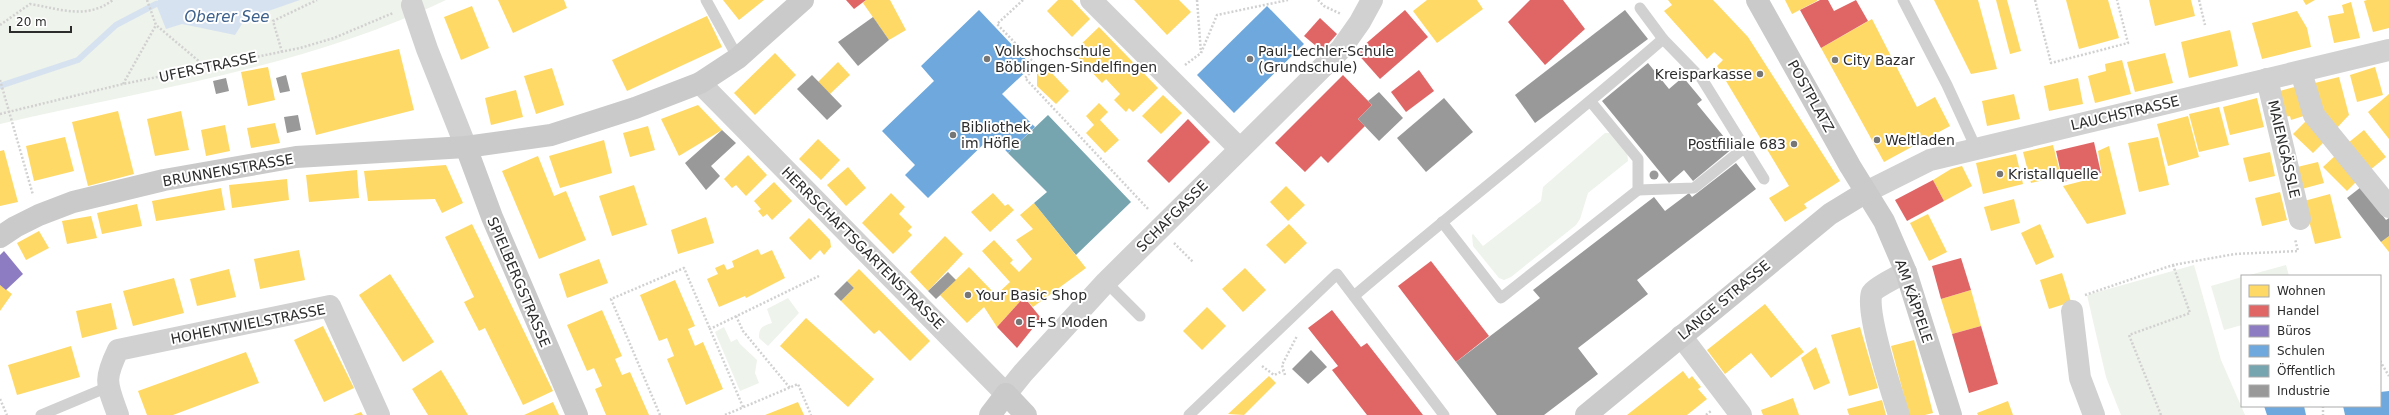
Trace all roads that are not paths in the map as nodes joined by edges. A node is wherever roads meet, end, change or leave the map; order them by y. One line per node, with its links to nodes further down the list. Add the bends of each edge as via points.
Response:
1 (706, 0): 11 (lane)
2 (803, 0): 11 (street, BRUNNENSTRASSE)
3 (1091, 0): 19 (street)
4 (1372, 0): 19 (street, SCHAFGASSE, via 1341,49)
5 (1758, 0): 22 (street, POSTPLATZ)
6 (1903, 0): 18 (lane)
7 (412, 5): 16 (street)
8 (1640, 8): 9 (lane)
9 (1663, 39): 15 (lane); 17 (lane, via 1702,79)
10 (2389, 50): 12 (street, LAUCHSTRASSE)
11 (738, 58): 14 (street, BRUNNENSTRASSE)
12 (2301, 72): 13 (street, LAUCHSTRASSE); 23 (street, via 2314,115)
13 (2267, 79): 18 (street, LAUCHSTRASSE); 25 (street, MAIENGÄSSLE)
14 (700, 83): 16 (street, BRUNNENSTRASSE, via 635,108 551,135); 34 (street, HERRSCHAFTSGARTENSTRASSE)
15 (1591, 102): 21 (lane, via 1638,159); 24 (lane)
16 (466, 147): 26 (street, BRUNNENSTRASSE, via 348,153 256,164 122,189 39,215); 38 (street, SPIELBERGSTRASSE, via 492,217)
17 (1744, 148): 20 (lane); 21 (lane, via 1694,188)
18 (1976, 148): 22 (street, LAUCHSTRASSE, via 1930,160)
19 (1240, 149): 28 (street, SCHAFGASSE)
20 (1764, 179)
21 (1638, 190): 24 (lane, via 1502,298)
22 (1866, 192): 27 (street, AM KÄPPELE, via 1884,221); 32 (street, LANGE STRASSE, via 1830,214)
23 (2389, 207)
24 (1442, 222): 29 (lane)
25 (2297, 226)
26 (0, 237)
27 (1906, 272): 45 (street, via 1874,292 1871,299 1876,334); 46 (street, AM KÄPPELE)
28 (1106, 282): 31 (lane); 34 (street, SCHAFGASSE)
29 (1354, 296): 41 (lane, via 1337,274); 42 (lane)
30 (2072, 310): 47 (street, via 2080,378)
31 (1140, 316)
32 (1681, 336): 43 (street, LANGE STRASSE); 44 (street)
33 (108, 387): 35 (lane); 36 (street, HOHENTWIELSTRASSE); 37 (street, HOHENTWIELSTRASSE, via 107,372 118,350 330,306)
34 (1006, 394): 39 (street, SCHAFGASSE); 40 (street, HERRSCHAFTSGARTENSTRASSE)
35 (41, 415)
36 (118, 415)
37 (379, 415)
38 (577, 415)
39 (990, 415)
40 (1026, 415)
41 (1189, 415)
42 (1444, 415)
43 (1586, 415)
44 (1741, 415)
45 (1899, 415)
46 (1951, 415)
47 (2094, 415)

